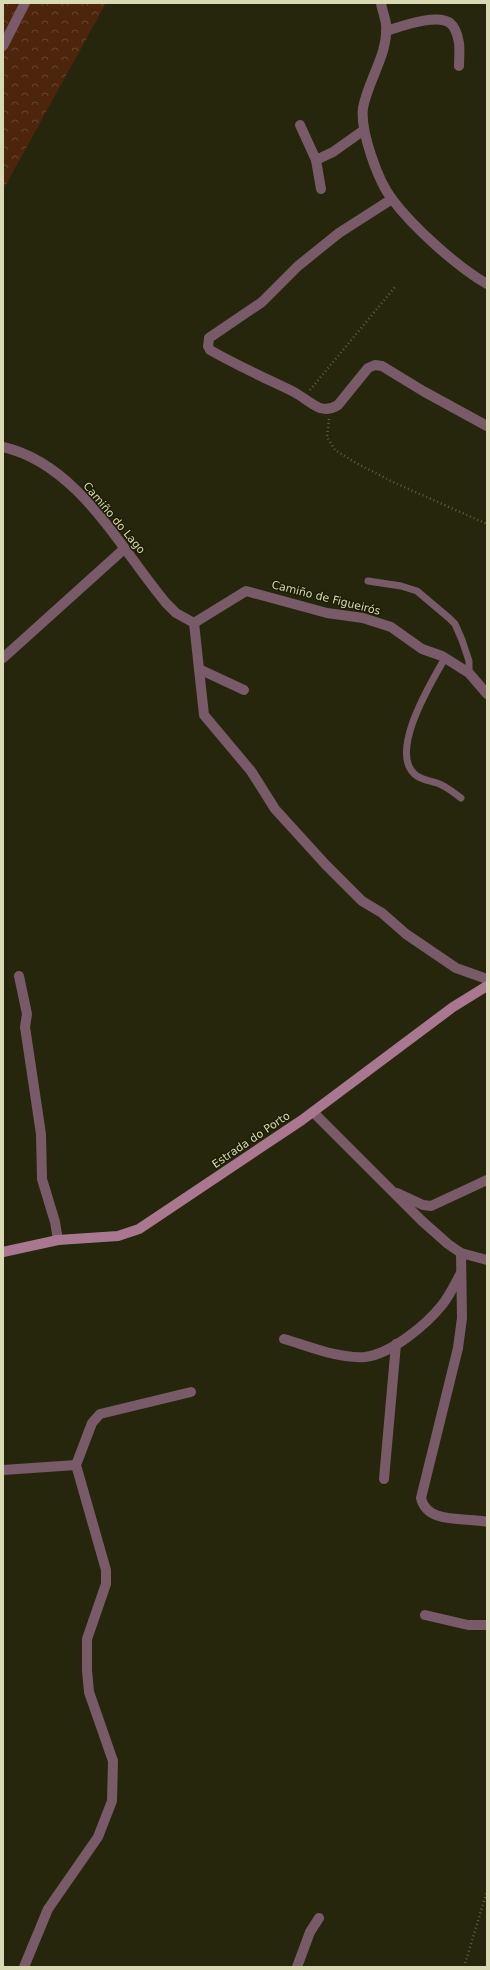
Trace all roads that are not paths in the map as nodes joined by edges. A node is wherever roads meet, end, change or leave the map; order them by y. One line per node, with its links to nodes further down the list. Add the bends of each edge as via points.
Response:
1 (25, 3): 4 (street)
2 (381, 3): 3 (street)
3 (386, 31): 5 (street, via 414,23 444,20 451,24 455,31 459,44); 7 (street, via 384,46 366,93 363,109)
4 (3, 46)
5 (459, 66)
6 (300, 125): 8 (street)
7 (364, 130): 8 (street, via 333,152); 10 (street)
8 (316, 160): 9 (street)
9 (321, 189)
10 (392, 199): 11 (street, via 442,251); 12 (street, via 339,233 298,266 262,302 209,338 208,346 210,350 240,367 321,408 332,409 362,374 375,365 391,370 423,391)
11 (487, 284)
12 (487, 426)
13 (3, 447): 14 (street, Camiño do Lago, via 18,450 56,472 90,504)
14 (124, 549): 16 (street, Camiño do Lago, via 166,603 176,613); 17 (street)
15 (368, 581): 20 (lane, via 417,591 449,618 455,624 462,640 469,661)
16 (194, 623): 18 (street, Camiño de Figueirós, via 246,591 391,627 422,649); 19 (street)
17 (3, 658)
18 (445, 658): 20 (street, Camiño de Figueirós); 23 (lane, via 409,733 407,756 416,776 438,784)
19 (199, 669): 21 (street); 25 (street, via 204,715 251,772 275,809 325,864 362,901 382,913 406,934 456,968)
20 (469, 674): 22 (street, Camiño de Figueirós)
21 (244, 690)
22 (487, 694)
23 (461, 798)
24 (19, 976): 30 (street, via 27,1014 25,1027 41,1134 42,1179)
25 (487, 979)
26 (487, 986): 27 (street, Estrada do Porto, via 453,1007)
27 (313, 1112): 29 (street); 30 (street, Estrada do Porto, via 140,1229 118,1236)
28 (487, 1180): 29 (street, via 431,1206 423,1205)
29 (393, 1191): 32 (street, via 422,1221)
30 (58, 1240): 31 (street, Estrada do Porto)
31 (3, 1252)
32 (461, 1253): 33 (street); 34 (street)
33 (487, 1260)
34 (461, 1273): 36 (street, via 443,1304 430,1319); 41 (street, via 462,1318 458,1348 421,1498 423,1506 432,1514)
35 (284, 1339): 36 (street, via 337,1354 355,1356 372,1355)
36 (396, 1344): 40 (street)
37 (190, 1392): 38 (street, via 100,1414 92,1423)
38 (76, 1465): 39 (street); 45 (street, via 106,1570 106,1584 87,1639 87,1670 89,1692 113,1761 112,1801 98,1837 48,1910)
39 (3, 1470)
40 (384, 1479)
41 (487, 1522)
42 (425, 1615): 43 (street, via 468,1625)
43 (487, 1626)
44 (319, 1918): 46 (street, via 310,1932)
45 (24, 1967)
46 (297, 1967)

